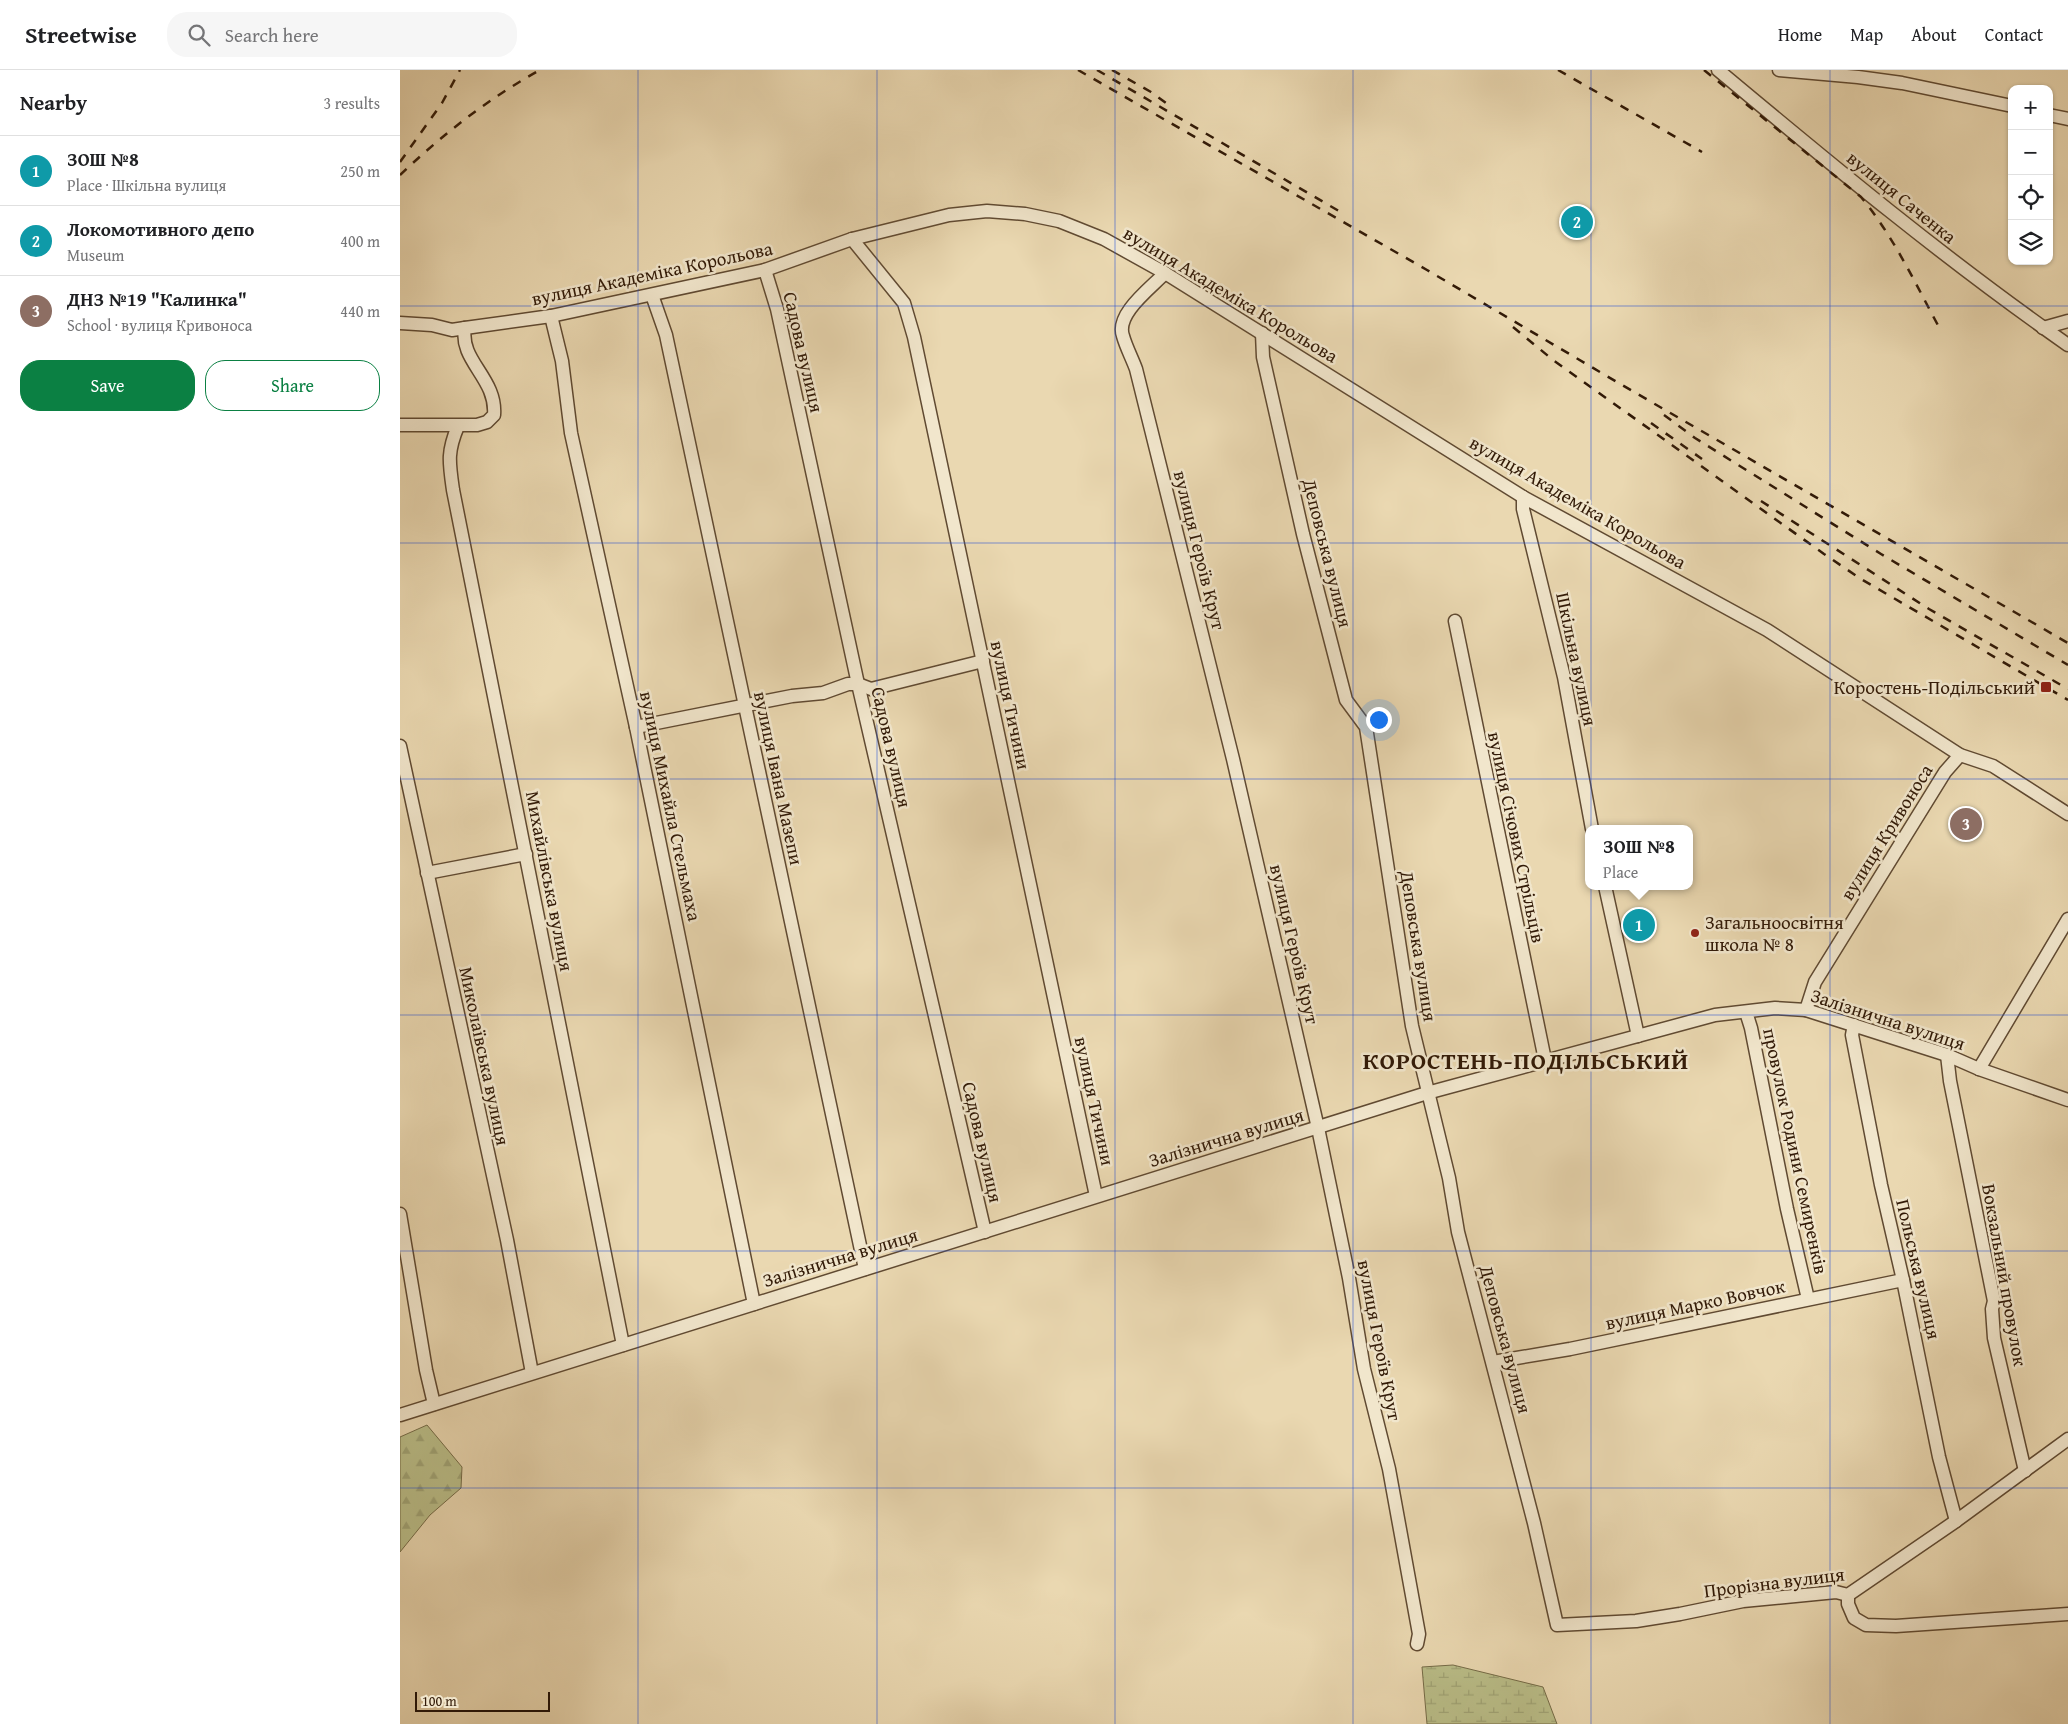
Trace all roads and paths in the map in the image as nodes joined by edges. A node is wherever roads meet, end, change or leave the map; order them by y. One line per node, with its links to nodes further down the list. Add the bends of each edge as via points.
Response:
1 (1718, 70): 14 (street, вулиця Саченка, via 1908,227)
2 (1780, 70): 3 (street, via 1866,78)
3 (2008, 105)
4 (2053, 116): 5 (street)
5 (2068, 119)
6 (852, 239): 7 (street, вулиця Академіка Корольова); 8 (street, вулиця Академіка Корольова, via 949,215 987,211 1025,214 1060,221 1104,240); 21 (street, вулиця Тичини, via 904,303)
7 (765, 270): 9 (street, вулиця Академіка Корольова); 22 (street, Садова вулиця, via 777,309)
8 (1165, 273): 15 (street, вулиця Академіка Корольова); 42 (street, вулиця Героїв Крут, via 1127,312 1122,322 1122,334 1139,378)
9 (652, 295): 10 (street, вулиця Академіка Корольова); 23 (street, вулиця Івана Мазепи, via 666,336)
10 (551, 316): 13 (street, вулиця Академіка Корольова); 24 (street, вулиця Михайла Стельмаха, via 562,361 571,433)
11 (2068, 321): 14 (street)
12 (400, 323): 13 (street, вулиця Академіка Корольова, via 452,330)
13 (465, 328): 18 (street, via 465,343 495,403 494,415 487,422)
14 (2043, 328): 16 (street, вулиця Саченка)
15 (1262, 333): 19 (street, вулиця Академіка Корольова); 40 (street, Деповська вулиця, via 1265,366 1303,534 1346,700 1366,727 1412,1026)
16 (2068, 345)
17 (400, 425): 18 (street)
18 (458, 426): 29 (street, Михайлівська вулиця, via 450,444 453,490)
19 (1523, 497): 26 (street, вулиця Академіка Корольова, via 1767,630); 28 (street, Шкільна вулиця, via 1523,509 1564,677)
20 (1455, 621): 38 (street, вулиця Січових Стрільців)
21 (983, 661): 22 (street, via 871,689); 43 (street, вулиця Тичини)
22 (858, 684): 23 (street); 45 (street, Садова вулиця)
23 (745, 706): 24 (street); 46 (street, вулиця Івана Мазепи)
24 (636, 727): 49 (street, вулиця Михайла Стельмаха)
25 (400, 746): 30 (street, Миколаївська вулиця)
26 (1960, 755): 27 (street, вулиця Академіка Корольова, via 1993,766); 33 (street, вулиця Кривоноса, via 1945,772 1815,982)
27 (2068, 814)
28 (1591, 825)
29 (526, 854): 30 (street); 50 (street, Михайлівська вулиця)
30 (428, 873): 52 (street, Миколаївська вулиця, via 507,1240)
31 (1606, 890): 36 (street)
32 (2068, 919): 39 (street)
33 (1806, 1010): 34 (street, Залізнична вулиця, via 1776,1008); 35 (street, Залізнична вулиця)
34 (1746, 1012): 36 (street, Залізнична вулиця, via 1715,1015); 48 (street, провулок Родини Семиренків)
35 (1854, 1025): 37 (street, Залізнична вулиця); 47 (street, Польська вулиця, via 1852,1035 1875,1157)
36 (1638, 1036): 38 (street, Залізнична вулиця)
37 (1947, 1055): 39 (street, Залізнична вулиця); 56 (street, Вокзальний провулок, via 1994,1301 1994,1338)
38 (1545, 1060): 40 (street, Залізнична вулиця)
39 (1979, 1069): 41 (street, Залізнична вулиця)
40 (1427, 1093): 42 (street, Залізнична вулиця); 51 (street, Деповська вулиця, via 1449,1178 1458,1232)
41 (2068, 1100)
42 (1318, 1128): 43 (street, Залізнична вулиця); 61 (street, вулиця Героїв Крут, via 1364,1369 1389,1468 1419,1634)
43 (1096, 1196): 45 (street, Залізнична вулиця)
44 (400, 1214): 53 (street)
45 (985, 1232): 46 (street, Залізнична вулиця)
46 (865, 1269): 49 (street, Залізнична вулиця)
47 (1903, 1280): 48 (street, вулиця Марко Вовчок); 57 (street, Польська вулиця)
48 (1808, 1299): 51 (street, вулиця Марко Вовчок)
49 (754, 1304): 50 (street, Залізнична вулиця)
50 (623, 1344): 52 (street, Залізнична вулиця)
51 (1493, 1362): 60 (street, Деповська вулиця)
52 (532, 1373): 53 (street, Залізнична вулиця)
53 (434, 1404): 54 (street, Залізнична вулиця)
54 (400, 1415)
55 (2068, 1438): 56 (street, Прорізна вулиця)
56 (2025, 1471): 57 (street, Прорізна вулиця)
57 (1956, 1520): 58 (street, Прорізна вулиця)
58 (1848, 1595): 59 (street, via 1854,1618 1866,1625 1896,1626); 60 (street, Прорізна вулиця, via 1836,1592 1743,1602 1636,1620)
59 (2068, 1614)
60 (1557, 1625)
61 (1417, 1644)

